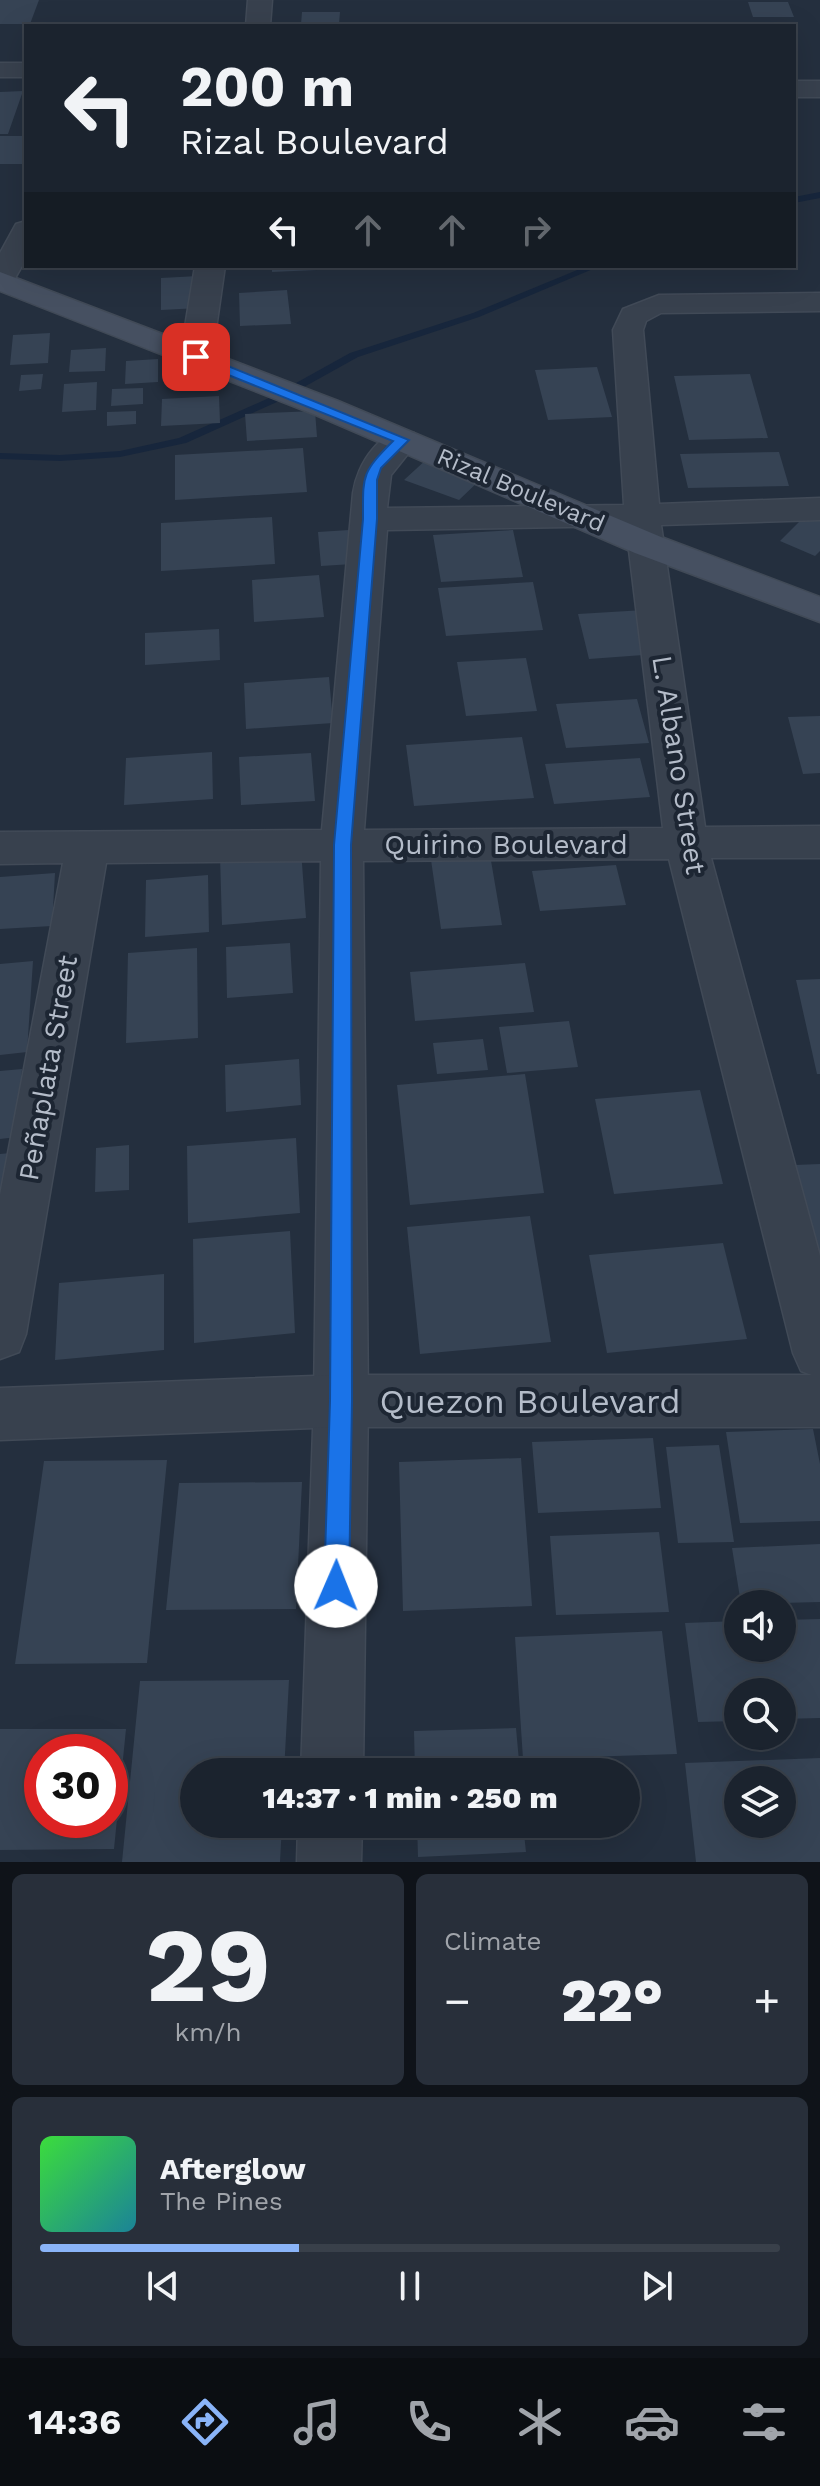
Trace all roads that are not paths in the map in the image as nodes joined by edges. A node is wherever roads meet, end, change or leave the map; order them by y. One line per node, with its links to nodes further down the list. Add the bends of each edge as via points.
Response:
1 (260, 0): 2 (street)
2 (258, 24)
3 (0, 70): 4 (street)
4 (24, 70)
5 (796, 89): 6 (street)
6 (820, 89)
7 (24, 234): 9 (street)
8 (210, 268): 13 (street)
9 (0, 281): 11 (main road, Rizal Boulevard)
10 (0, 296): 11 (street)
11 (36, 296): 13 (main road, Rizal Boulevard)
12 (820, 302): 18 (street, L. Albano Street, via 684,303 645,308 630,319)
13 (208, 362): 14 (main road, Rizal Boulevard)
14 (402, 440): 16 (main road, Rizal Boulevard); 17 (street, via 375,467)
15 (820, 509): 18 (street)
16 (586, 517): 17 (street); 18 (street)
17 (370, 519): 22 (street)
18 (645, 529): 19 (main road); 21 (street, L. Albano Street)
19 (820, 610)
20 (820, 842): 21 (street, Quirino Boulevard)
21 (686, 843): 22 (street, Quirino Boulevard); 26 (street, L. Albano Street)
22 (342, 845): 24 (street, Quirino Boulevard); 27 (street)
23 (0, 848): 24 (street, Quirino Boulevard)
24 (87, 849): 25 (street, Peñaplata Street)
25 (0, 1334)
26 (820, 1353)
27 (341, 1401): 28 (street, Quezon Boulevard); 29 (street, Quezon Boulevard); 30 (street)
28 (820, 1401)
29 (0, 1414)
30 (332, 1758)
31 (330, 1838): 32 (street)
32 (329, 1862)

